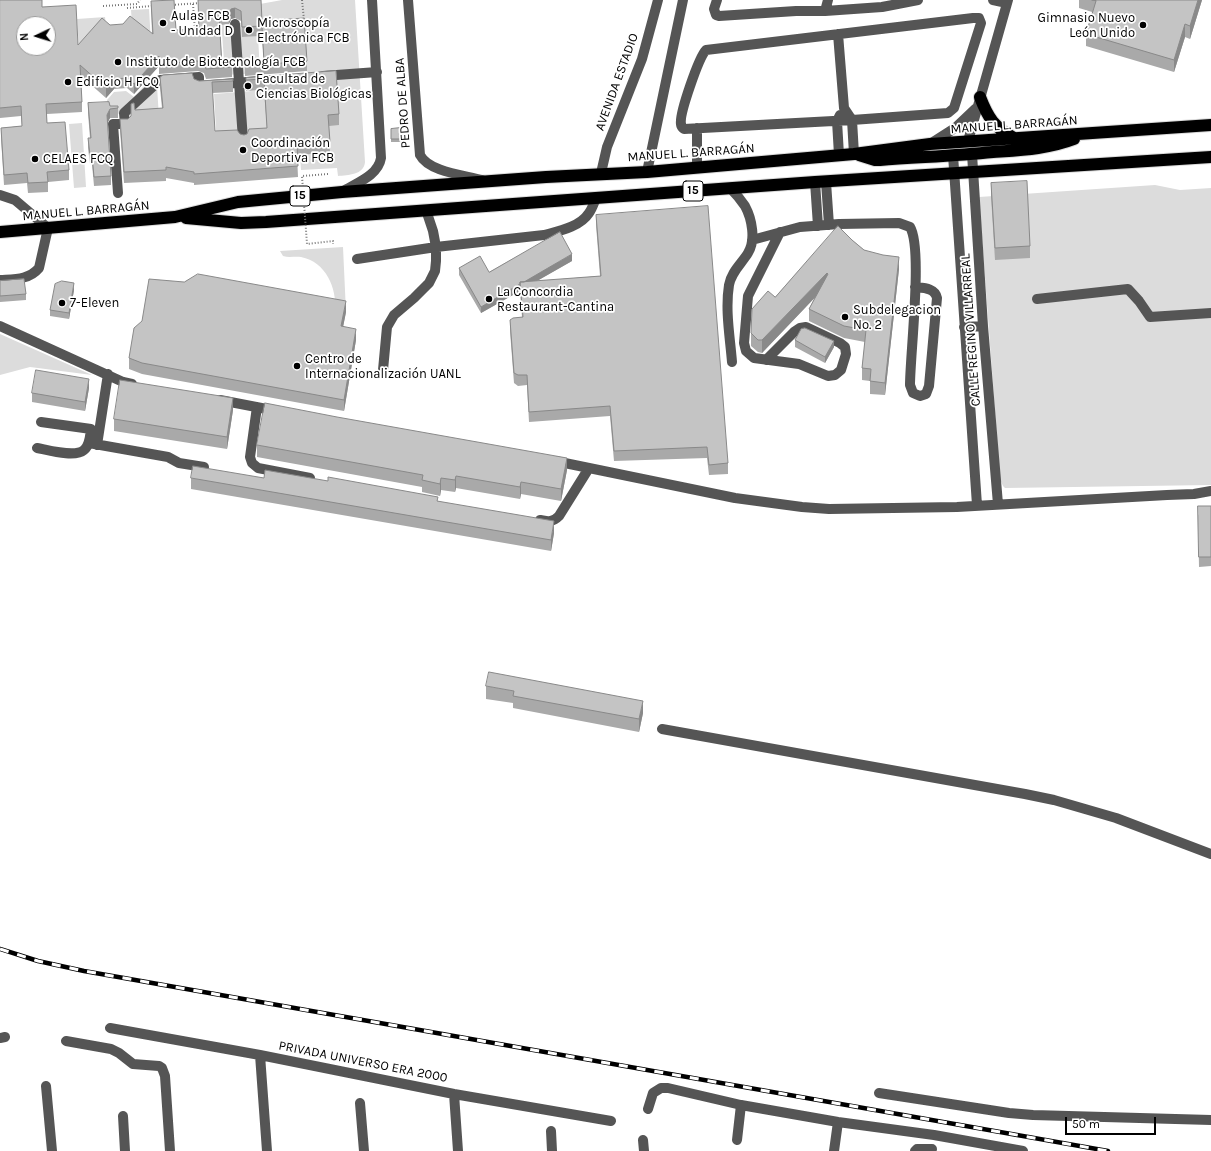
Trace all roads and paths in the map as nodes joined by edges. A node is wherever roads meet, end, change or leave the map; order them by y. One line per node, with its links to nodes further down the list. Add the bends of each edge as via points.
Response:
1 (140, 0): 15 (path, via 137,4)
2 (302, 0): 19 (path)
3 (372, 0): 23 (street, PEDRO DE ALBA)
4 (408, 0): 49 (street, PEDRO DE ALBA, via 420,155 426,163 436,168)
5 (658, 0): 46 (street, AVENIDA ESTADIO, via 642,60 607,147)
6 (683, 0): 44 (street)
7 (717, 0): 18 (street, via 714,9 719,16)
8 (828, 0): 18 (street)
9 (918, 0): 18 (street)
10 (993, 0): 11 (street)
11 (1008, 2): 27 (street)
12 (201, 3): 13 (path)
13 (193, 4): 14 (path); 21 (path)
14 (166, 5)
15 (103, 6)
16 (158, 6): 17 (path)
17 (127, 8)
18 (825, 11)
19 (304, 21)
20 (235, 24): 26 (street)
21 (195, 30)
22 (838, 34): 28 (street); 29 (street, via 973,18 979,18 981,21 952,111); 32 (street, via 706,50 695,73 680,122 684,129)
23 (377, 72): 24 (street); 53 (street, PEDRO DE ALBA, via 381,162 374,172)
24 (313, 76)
25 (267, 80): 26 (street)
26 (239, 82): 35 (street); 52 (street, via 199,86 199,77 160,80 124,113 125,124 113,124)
27 (978, 102): 34 (highway, via 994,124); 36 (street); 37 (street, via 960,125)
28 (844, 108): 29 (street); 30 (street)
29 (852, 120): 30 (street); 38 (street)
30 (837, 121): 32 (street); 40 (street)
31 (1211, 125): 33 (highway, MANUEL L. BARRAGÁN / 15)
32 (697, 128): 43 (street)
33 (1086, 134): 34 (highway, MANUEL L. BARRAGÁN / 15); 39 (highway, via 1035,149)
34 (1014, 138): 36 (highway, MANUEL L. BARRAGÁN / 15)
35 (243, 140)
36 (968, 141): 37 (highway, MANUEL L. BARRAGÁN / 15)
37 (930, 144): 38 (highway, MANUEL L. BARRAGÁN / 15)
38 (854, 154): 40 (highway, MANUEL L. BARRAGÁN / 15); 41 (highway, via 875,160)
39 (972, 154): 41 (highway); 45 (street, CALLE REGINO VILLARREAL)
40 (839, 155): 43 (highway, MANUEL L. BARRAGÁN / 15)
41 (953, 155): 47 (street, CALLE REGINO VILLARREAL)
42 (1211, 157): 45 (highway, MANUEL L. BARRAGÁN / 15)
43 (697, 168): 44 (highway, MANUEL L. BARRAGÁN / 15)
44 (647, 172): 46 (highway, MANUEL L. BARRAGÁN / 15)
45 (973, 172): 47 (highway, MANUEL L. BARRAGÁN / 15); 58 (street, CALLE REGINO VILLARREAL)
46 (601, 173): 49 (highway, MANUEL L. BARRAGÁN / 15)
47 (954, 173): 50 (highway, MANUEL L. BARRAGÁN / 15); 60 (street, CALLE REGINO VILLARREAL)
48 (328, 174): 66 (path, bridge, via 302,176 307,244 333,241)
49 (486, 181): 53 (highway, MANUEL L. BARRAGÁN / 15)
50 (820, 182): 51 (highway, MANUEL L. BARRAGÁN / 15); 59 (street); 61 (street)
51 (731, 189): 55 (highway, MANUEL L. BARRAGÁN / 15); 65 (street, via 748,214)
52 (118, 192)
53 (342, 192): 57 (highway, MANUEL L. BARRAGÁN / 15, via 238,202)
54 (0, 194): 62 (street, via 15,200)
55 (596, 198): 56 (highway, MANUEL L. BARRAGÁN / 15); 67 (street, via 589,214 580,222 560,231)
56 (426, 210): 57 (highway, MANUEL L. BARRAGÁN / 15, via 241,223); 67 (street)
57 (175, 217): 62 (highway, MANUEL L. BARRAGÁN / 15)
58 (976, 224): 60 (street); 74 (street, CALLE REGINO VILLARREAL)
59 (829, 225): 61 (street); 70 (street, via 899,223 910,227 914,237)
60 (958, 225): 75 (street, CALLE REGINO VILLARREAL)
61 (818, 226): 64 (street)
62 (48, 228): 63 (highway, MANUEL L. BARRAGÁN / 15); 69 (street, via 39,268 35,273 28,277)
63 (0, 232)
64 (780, 232): 65 (street); 76 (street, via 748,296 744,343 746,351 754,358)
65 (752, 240): 77 (street, via 748,252 729,282 728,315)
66 (333, 244)
67 (436, 247): 68 (street); 78 (street, via 435,272 429,283 394,316 387,327)
68 (357, 259)
69 (0, 280)
70 (915, 287): 70 (street, via 910,385 913,393 923,396 929,386 937,295 933,291)
71 (1037, 299): 72 (street, via 1128,289 1150,317)
72 (1211, 313)
73 (0, 326): 79 (street)
74 (983, 326): 75 (street); 92 (street, CALLE REGINO VILLARREAL)
75 (964, 327): 93 (street, CALLE REGINO VILLARREAL)
76 (766, 360): 76 (street, via 794,332 806,327 840,343 845,347 846,354 841,370 835,375 828,376 799,364)
77 (732, 362)
78 (383, 370)
79 (108, 374): 80 (street, via 124,382); 85 (street)
80 (138, 385)
81 (213, 398): 82 (street)
82 (257, 407): 83 (street); 90 (street, via 250,457 252,463 258,468)
83 (287, 413)
84 (41, 422): 85 (street, via 91,429)
85 (93, 444): 86 (street, via 77,454); 88 (street, via 168,457)
86 (37, 448)
87 (546, 459): 89 (street)
88 (204, 467)
89 (589, 468): 93 (street, via 735,498 802,507 845,509); 94 (street, via 554,521)
90 (320, 480)
91 (1211, 491): 92 (street)
92 (998, 504): 93 (street)
93 (977, 505)
94 (533, 519)
95 (662, 729): 96 (street, via 1054,800 1116,818)
96 (1211, 854)
97 (110, 1028): 99 (street, PRIVADA UNIVERSO ERA 2000)
98 (66, 1041): 117 (street, via 111,1050 134,1064 162,1068 165,1076)
99 (260, 1055): 102 (street, PRIVADA UNIVERSO ERA 2000); 118 (street)
100 (46, 1086): 115 (street)
101 (878, 1093): 107 (street, via 1009,1113)
102 (454, 1094): 108 (street, PRIVADA UNIVERSO ERA 2000); 120 (street)
103 (360, 1103): 119 (street)
104 (741, 1105): 105 (street, via 664,1088 653,1093); 109 (street); 113 (street)
105 (648, 1109)
106 (123, 1116): 116 (street)
107 (1211, 1120)
108 (611, 1121)
109 (838, 1122): 111 (street); 123 (street)
110 (551, 1131): 121 (street)
111 (934, 1135): 114 (street); 125 (street)
112 (643, 1140): 122 (street)
113 (737, 1140)
114 (932, 1150): 124 (street)
115 (52, 1151)
116 (125, 1151)
117 (170, 1151)
118 (268, 1151)
119 (364, 1151)
120 (458, 1151)
121 (552, 1151)
122 (644, 1151)
123 (834, 1151)
124 (915, 1151)
125 (1023, 1151)

